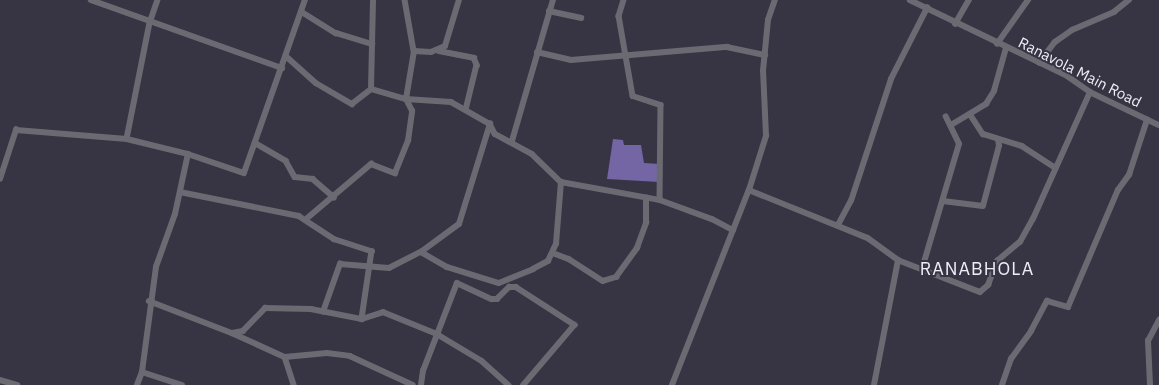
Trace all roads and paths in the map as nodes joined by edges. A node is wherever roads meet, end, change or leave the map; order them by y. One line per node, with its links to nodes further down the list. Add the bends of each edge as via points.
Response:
1 (91, 0): 18 (street)
2 (158, 0): 18 (street)
3 (305, 0): 16 (street)
4 (373, 0): 20 (street)
5 (405, 0): 23 (street)
6 (459, 0): 24 (street, via 445,46)
7 (553, 0): 15 (street)
8 (624, 0): 28 (street, via 619,16)
9 (774, 0): 26 (street, via 768,20)
10 (910, 0): 14 (street, Ranavola Main Road)
11 (968, 0): 19 (street)
12 (1028, 0): 21 (street)
13 (1129, 0): 29 (street, via 1114,12 1072,30 1055,42)
14 (927, 8): 19 (street, Ranavola Main Road); 56 (street, via 891,79 851,201)
15 (549, 11): 17 (street); 25 (street)
16 (302, 12): 20 (street, via 336,33); 27 (street)
17 (581, 18)
18 (150, 23): 30 (street); 41 (street)
19 (955, 24): 21 (street, Ranavola Main Road)
20 (372, 44): 31 (street)
21 (997, 44): 22 (street, Ranavola Main Road)
22 (1006, 48): 29 (street, Ranavola Main Road); 35 (street, via 994,91 984,106)
23 (414, 51): 24 (street); 33 (street)
24 (439, 51): 34 (street, via 474,58 477,65)
25 (536, 52): 28 (street, via 571,60); 43 (street)
26 (765, 55): 28 (street, via 727,48); 49 (street, via 766,136)
27 (286, 56): 30 (street); 31 (street, via 316,83 352,104)
28 (629, 57): 53 (street, via 634,96 660,105)
29 (1039, 63): 32 (street, Ranavola Main Road, via 1066,75)
30 (282, 68): 44 (street)
31 (371, 89): 33 (street)
32 (1090, 92): 37 (street, Ranavola Main Road); 46 (street)
33 (406, 99): 34 (street, via 451,102); 51 (street, via 412,111 408,141 395,173 371,164)
34 (466, 110): 38 (street)
35 (970, 114): 39 (street); 42 (street, via 983,134)
36 (946, 117): 39 (street)
37 (1147, 120): 40 (street, Ranavola Main Road); 82 (street, via 1129,175 1118,190 1068,307 1047,302 1011,359)
38 (490, 124): 43 (street, via 495,134); 58 (street, via 459,224)
39 (952, 125): 54 (street, via 959,144)
40 (1159, 125)
41 (127, 139): 45 (street); 47 (street, via 16,130)
42 (998, 140): 46 (street, via 1022,146); 54 (street, via 983,206)
43 (512, 142): 48 (street, via 532,154)
44 (255, 143): 45 (street, via 244,173); 51 (street, via 286,161 295,176 314,179)
45 (188, 154): 50 (street)
46 (1054, 167): 62 (street, via 1020,242 997,261 988,285 980,292)
47 (0, 179)
48 (561, 182): 52 (street); 59 (street)
49 (749, 190): 56 (street); 57 (street)
50 (180, 192): 55 (street, via 261,206); 63 (street, via 156,267)
51 (334, 197): 55 (street)
52 (646, 198): 53 (street); 59 (street, via 646,223 637,248 616,277 603,281 569,259)
53 (660, 200): 57 (street, via 712,218)
54 (942, 202): 62 (street)
55 (305, 220): 61 (street, via 334,239 372,251)
56 (838, 225): 60 (street, via 868,238)
57 (733, 230): 80 (street)
58 (422, 252): 59 (street, via 447,268 500,283 548,262); 61 (street, via 389,268)
59 (552, 253)
60 (898, 260): 62 (street); 81 (street)
61 (369, 268): 64 (street, via 340,264); 65 (street)
62 (922, 270)
63 (149, 301): 67 (street); 70 (street)
64 (323, 312): 65 (street); 67 (street, via 265,308 243,331)
65 (362, 319): 68 (street, via 383,312)
66 (1159, 320): 83 (street, via 1148,341)
67 (232, 333): 69 (street)
68 (437, 334): 77 (street); 78 (street, via 482,361); 79 (street, via 456,283 492,299 498,298 509,287 516,287 575,325)
69 (285, 357): 75 (street); 76 (street, via 327,352 350,356)
70 (142, 372): 73 (street); 74 (street)
71 (0, 380): 72 (street)
72 (17, 385)
73 (137, 385)
74 (182, 385)
75 (294, 385)
76 (413, 385)
77 (421, 385)
78 (509, 385)
79 (524, 385)
80 (672, 385)
81 (874, 385)
82 (1002, 385)
83 (1150, 385)

